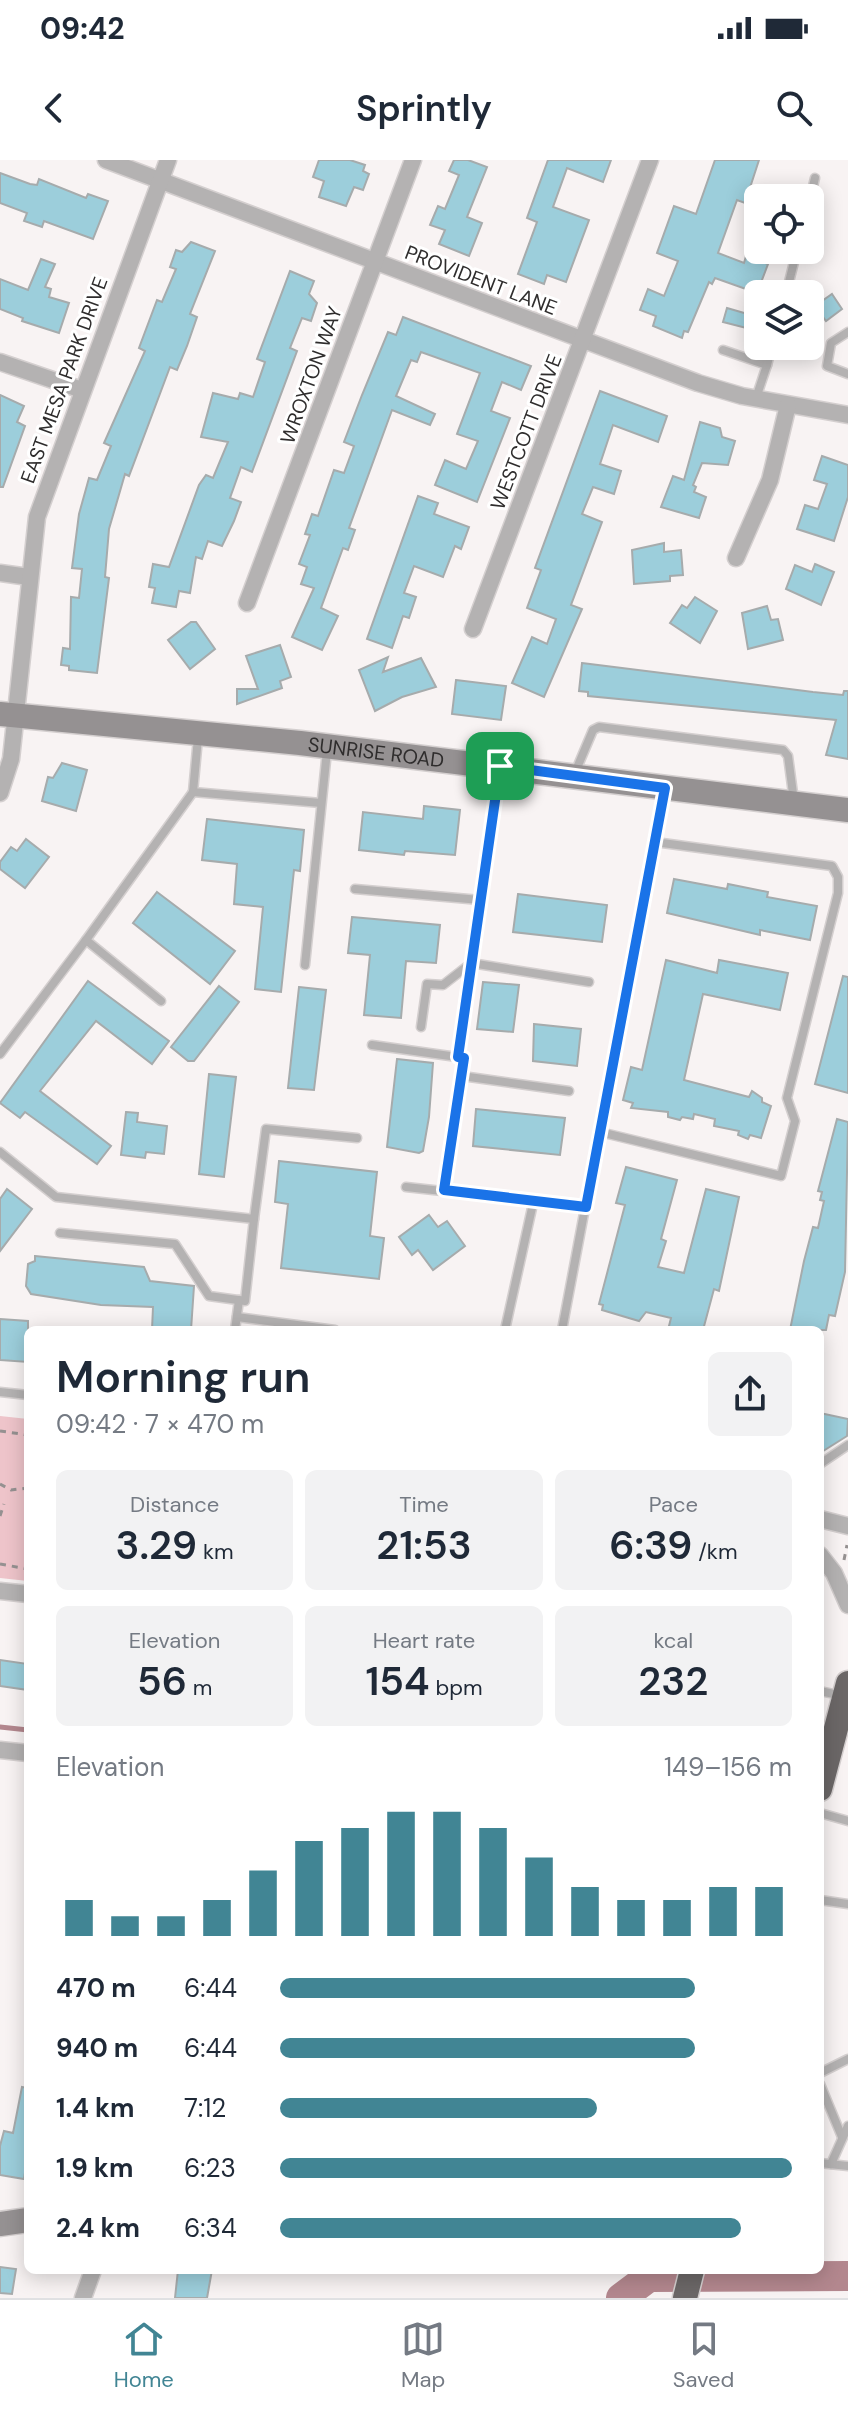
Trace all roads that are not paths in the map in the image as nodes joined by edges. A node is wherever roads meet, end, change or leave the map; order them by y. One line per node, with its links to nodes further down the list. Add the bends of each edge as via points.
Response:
1 (106, 160): 6 (street, PROVIDENT LANE)
2 (168, 160): 6 (street, EAST MESA PARK DRIVE)
3 (413, 160): 8 (street, WROXTON WAY)
4 (650, 160): 10 (street, WESTCOTT DRIVE)
5 (815, 178): 7 (lane)
6 (160, 180): 8 (street, PROVIDENT LANE); 16 (street, EAST MESA PARK DRIVE)
7 (814, 184)
8 (374, 261): 10 (street, PROVIDENT LANE); 23 (street, WROXTON WAY)
9 (848, 332): 15 (lane, via 831,343 827,366)
10 (582, 339): 17 (street, PROVIDENT LANE, via 698,383); 24 (street, WESTCOTT DRIVE)
11 (723, 350): 14 (lane)
12 (768, 360): 14 (lane)
13 (0, 362): 16 (street)
14 (767, 365): 17 (lane)
15 (848, 374)
16 (82, 390): 22 (street, EAST MESA PARK DRIVE, via 41,503)
17 (756, 398): 18 (street, PROVIDENT LANE)
18 (788, 405): 19 (street, PROVIDENT LANE); 20 (street, via 770,480)
19 (848, 415)
20 (736, 558)
21 (0, 573): 22 (street)
22 (29, 577): 25 (street, EAST MESA PARK DRIVE)
23 (247, 603)
24 (473, 629)
25 (7, 715): 26 (main road, SUNRISE ROAD); 32 (street, EAST MESA PARK DRIVE, via 11,759)
26 (198, 733): 27 (main road, SUNRISE ROAD); 31 (lane)
27 (328, 746): 28 (main road, SUNRISE ROAD); 33 (lane)
28 (500, 766): 29 (main road, SUNRISE ROAD); 38 (lane)
29 (573, 776): 30 (main road, SUNRISE ROAD); 34 (lane, via 599,727 783,750)
30 (665, 788): 34 (main road, SUNRISE ROAD); 36 (lane)
31 (193, 792): 33 (lane); 39 (lane)
32 (0, 793)
33 (321, 803): 41 (lane)
34 (794, 803): 35 (main road, SUNRISE ROAD)
35 (848, 810)
36 (655, 842): 50 (lane); 50 (lane, via 820,861 832,866 838,877 787,1098 795,1121 781,1176)
37 (355, 889): 38 (lane)
38 (480, 900): 40 (lane)
39 (86, 940): 43 (lane); 46 (lane)
40 (471, 963): 42 (lane); 44 (lane, via 443,985 427,984); 47 (lane)
41 (305, 965)
42 (589, 982)
43 (161, 1001)
44 (421, 1027)
45 (372, 1045): 47 (lane)
46 (0, 1054)
47 (458, 1057): 48 (lane, via 464,1058)
48 (462, 1076): 49 (lane); 54 (lane)
49 (569, 1091)
50 (600, 1132): 56 (lane)
51 (357, 1138): 57 (lane, via 266,1129)
52 (0, 1152): 57 (lane, via 56,1197)
53 (406, 1187): 54 (lane)
54 (444, 1190): 55 (lane)
55 (534, 1199): 56 (lane); 63 (lane)
56 (586, 1207): 64 (lane)
57 (254, 1219): 59 (lane, via 245,1301)
58 (60, 1233): 59 (lane, via 175,1244 209,1296)
59 (239, 1300): 60 (lane)
60 (237, 1317): 61 (lane); 62 (lane)
61 (236, 1326)
62 (305, 1326)
63 (506, 1326)
64 (563, 1326)
65 (0, 1392): 66 (lane)
66 (24, 1395)
67 (848, 1445): 68 (lane)
68 (824, 1461)
69 (824, 1520): 70 (street)
70 (848, 1526)
71 (824, 1560): 74 (street)
72 (0, 1591): 73 (street)
73 (24, 1594)
74 (848, 1605)
75 (846, 1690): 76 (lane); 77 (highway)
76 (824, 1691)
77 (841, 1738): 80 (highway)
78 (0, 1750): 79 (street)
79 (24, 1753)
80 (824, 1779)
81 (824, 1814): 82 (lane)
82 (848, 1821)
83 (824, 1901): 84 (lane)
84 (848, 1904)
85 (848, 2059): 86 (lane)
86 (824, 2071)
87 (824, 2094): 89 (lane)
88 (848, 2126): 89 (lane)
89 (842, 2137): 91 (lane)
90 (824, 2163): 91 (lane)
91 (831, 2164): 92 (lane)
92 (848, 2166)
93 (24, 2221): 94 (main road)
94 (0, 2224)
95 (92, 2274): 97 (street)
96 (691, 2274): 98 (highway)
97 (83, 2298)
98 (685, 2298)

